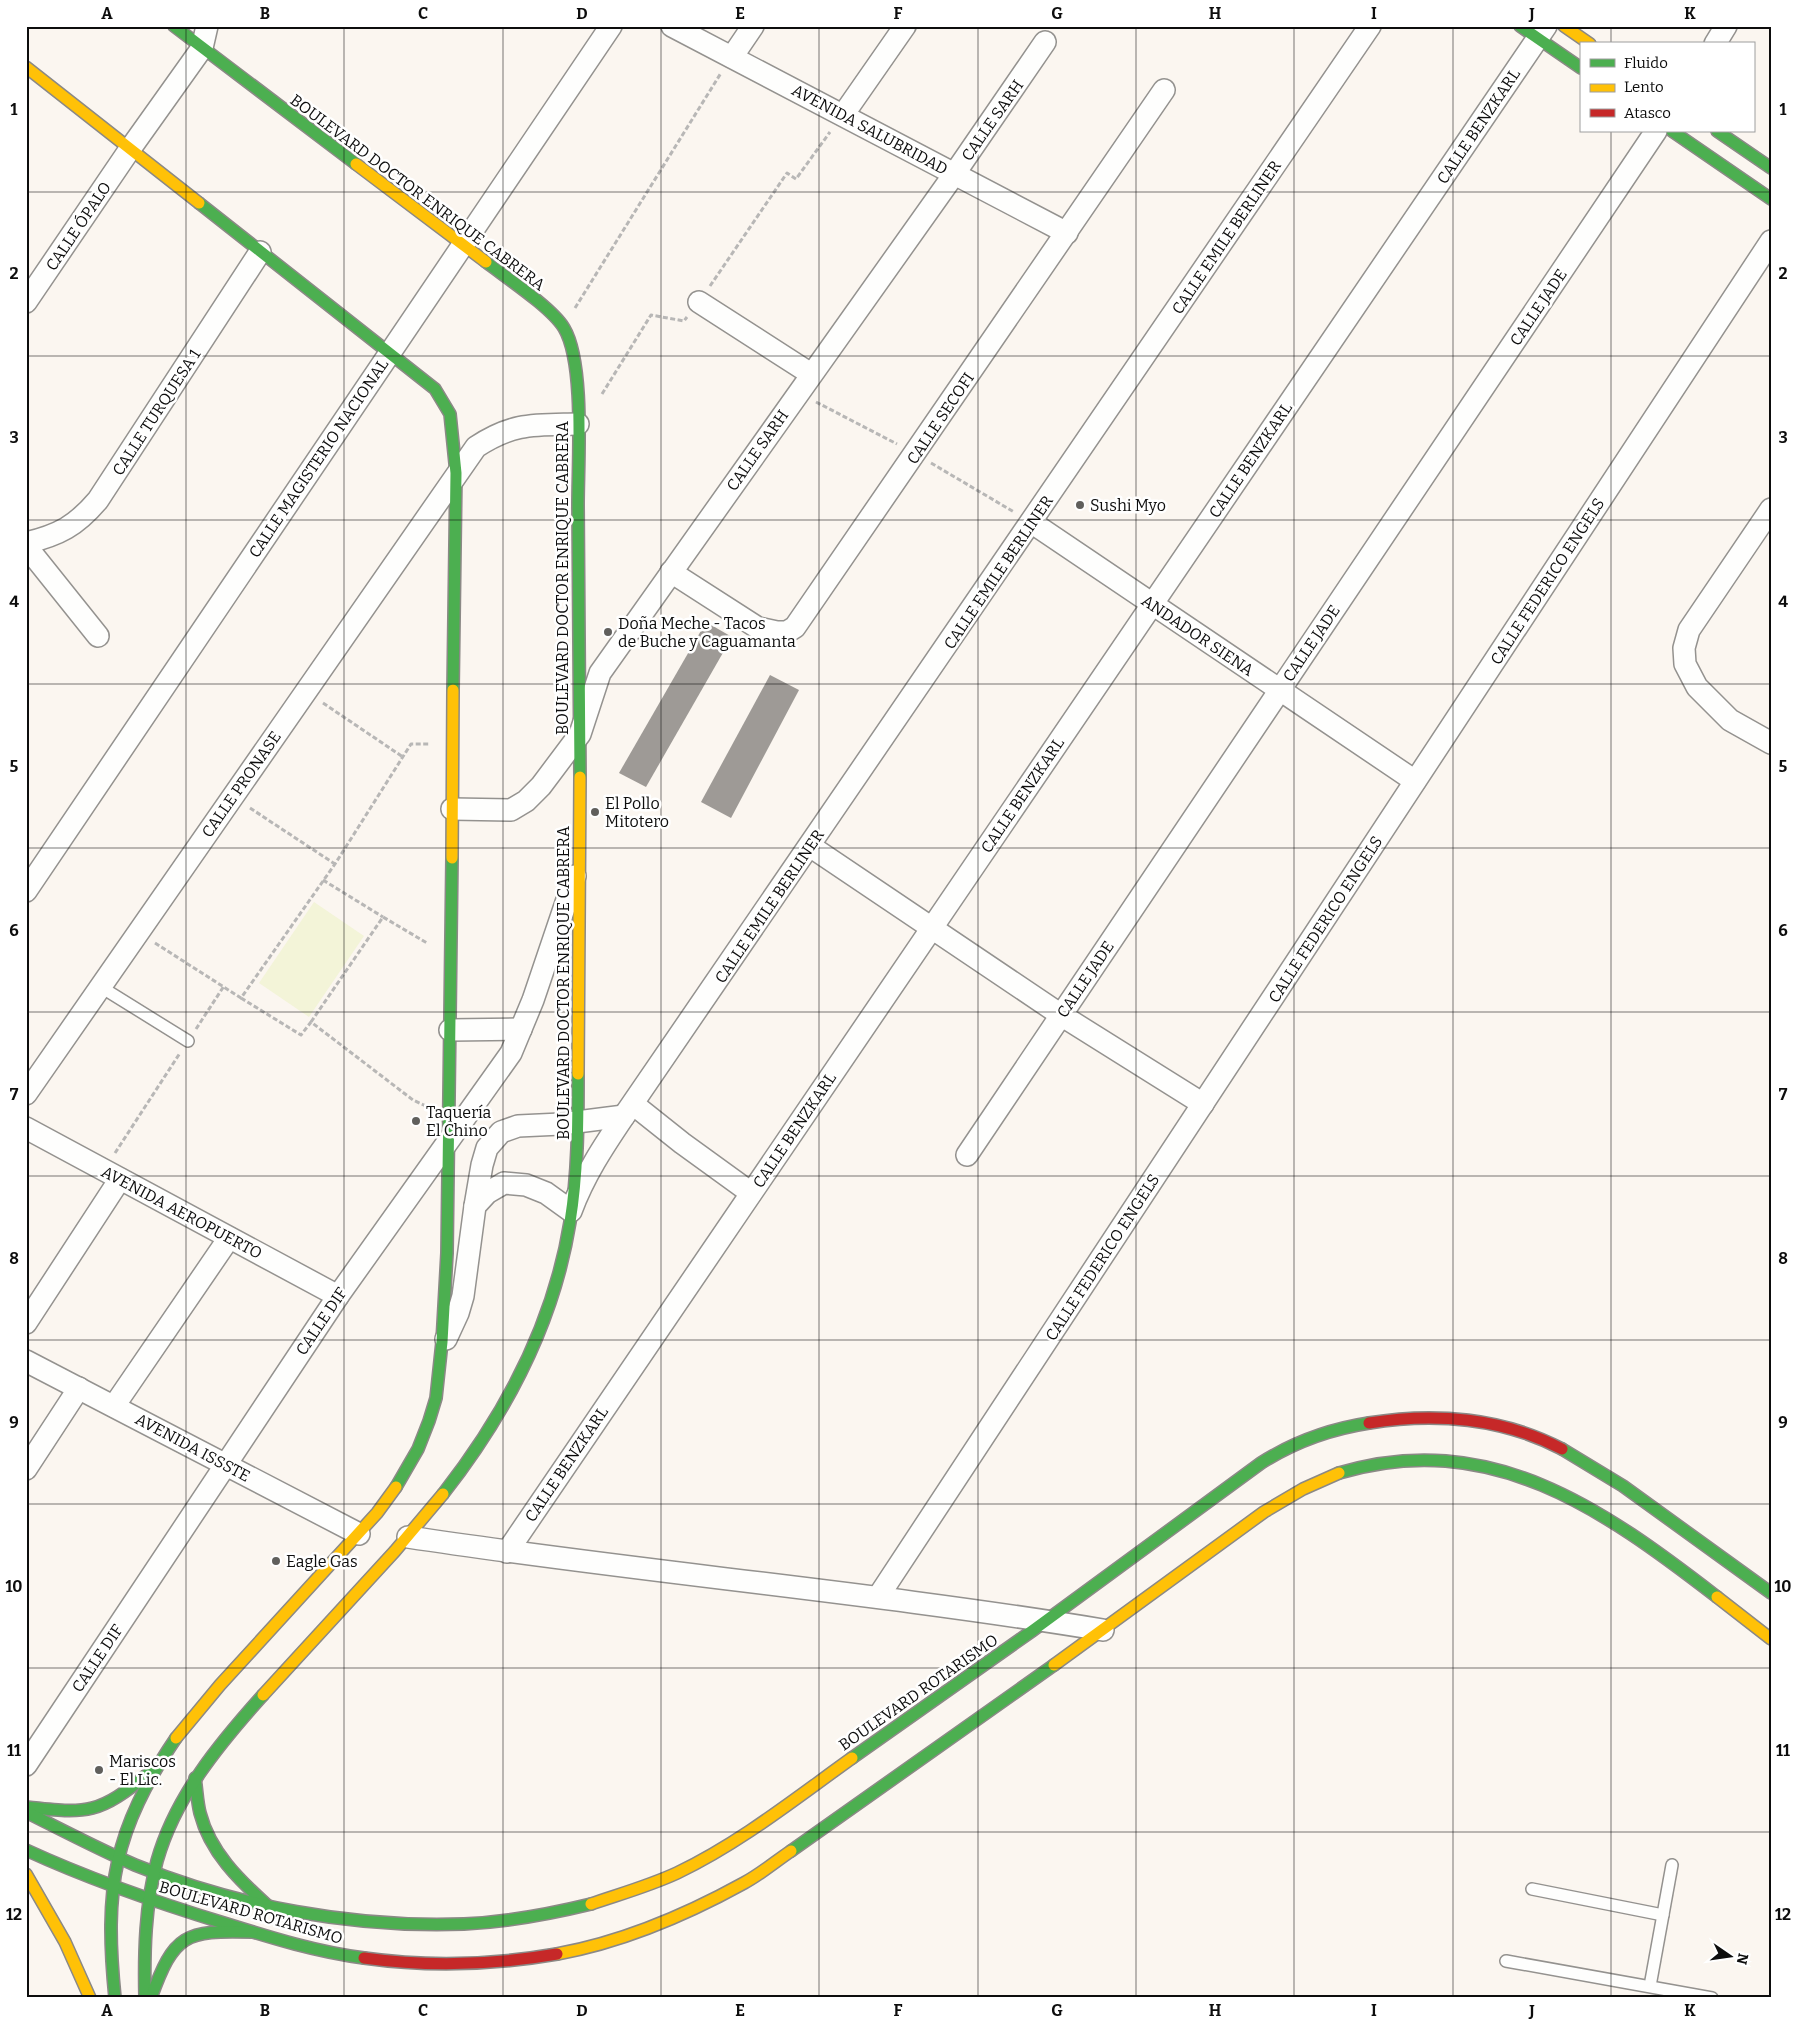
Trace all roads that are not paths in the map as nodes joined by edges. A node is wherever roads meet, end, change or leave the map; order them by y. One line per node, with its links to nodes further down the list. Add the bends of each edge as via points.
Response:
1 (174, 26): 15 (main road, BOULEVARD DOCTOR ENRIQUE CABRERA)
2 (207, 26): 15 (street)
3 (611, 26): 30 (street, CALLE MAGISTERIO NACIONAL)
4 (672, 26): 16 (street, AVENIDA SALUBRIDAD)
5 (753, 26): 16 (street)
6 (905, 26): 20 (street)
7 (1370, 26): 39 (street, CALLE EMILE BERLINER)
8 (1520, 26): 11 (main road)
9 (1564, 26): 13 (main road)
10 (1726, 26): 14 (street)
11 (1542, 32): 17 (main road); 42 (street, CALLE BENZKARL)
12 (1045, 42): 26 (street, CALLE SARH)
13 (1587, 42)
14 (1716, 42)
15 (202, 48): 24 (street, CALLE ÓPALO); 30 (main road, BOULEVARD DOCTOR ENRIQUE CABRERA)
16 (732, 57): 20 (street, AVENIDA SALUBRIDAD)
17 (1580, 67)
18 (26, 68): 24 (main road)
19 (1164, 90): 28 (street, CALLE SECOFI)
20 (843, 115): 26 (street, AVENIDA SALUBRIDAD)
21 (1655, 132): 44 (street, CALLE JADE)
22 (1673, 132): 27 (main road)
23 (1718, 132): 25 (main road)
24 (130, 149): 31 (main road); 32 (street, CALLE ÓPALO)
25 (1771, 168)
26 (954, 173): 28 (street, AVENIDA SALUBRIDAD); 35 (street, CALLE SARH)
27 (1771, 199)
28 (1067, 233): 41 (street, CALLE SECOFI, via 796,627 787,632 758,628)
29 (1771, 241): 47 (street, CALLE FEDERICO ENGELS)
30 (464, 244): 34 (street, CALLE MAGISTERIO NACIONAL); 36 (main road, BOULEVARD DOCTOR ENRIQUE CABRERA, via 563,328 573,352)
31 (260, 252): 34 (main road); 40 (street, CALLE TURQUESA 1, via 98,500 84,517 64,531)
32 (26, 302)
33 (699, 302): 35 (street)
34 (389, 353): 37 (main road, via 435,389 450,414); 51 (street, CALLE MAGISTERIO NACIONAL)
35 (811, 374): 41 (street, CALLE SARH)
36 (578, 424): 37 (street, CALLE PRONASE, via 539,424 500,433 476,447); 45 (main road, BOULEVARD DOCTOR ENRIQUE CABRERA)
37 (456, 473): 48 (main road); 53 (street, CALLE PRONASE)
38 (1771, 508): 46 (street, via 1688,630 1684,648 1685,664 1697,687 1730,720)
39 (1031, 522): 42 (street, ANDADOR SIENA); 49 (street, CALLE EMILE BERLINER)
40 (26, 544): 43 (street)
41 (671, 572): 45 (street, CALLE SARH, via 600,672)
42 (1152, 604): 44 (street, ANDADOR SIENA); 52 (street, CALLE BENZKARL)
43 (98, 636)
44 (1280, 690): 47 (street, ANDADOR SIENA); 54 (street, CALLE JADE)
45 (580, 734): 48 (street, CALLE SARH, via 526,802 511,810); 50 (main road, BOULEVARD DOCTOR ENRIQUE CABRERA)
46 (1771, 743)
47 (1415, 781): 59 (street, CALLE FEDERICO ENGELS)
48 (452, 809): 56 (main road)
49 (810, 846): 52 (street); 60 (street, CALLE EMILE BERLINER)
50 (580, 860): 55 (street, CALLE DIF); 61 (main road, BOULEVARD DOCTOR ENRIQUE CABRERA)
51 (26, 891)
52 (932, 928): 54 (street); 66 (street, CALLE BENZKARL)
53 (100, 987): 57 (lane); 58 (street, CALLE PRONASE)
54 (1062, 1015): 59 (street); 64 (street, CALLE JADE)
55 (521, 1029): 56 (street); 63 (street, CALLE DIF, via 511,1053)
56 (450, 1030): 63 (main road)
57 (188, 1041)
58 (26, 1094)
59 (1203, 1104): 82 (street, CALLE FEDERICO ENGELS)
60 (628, 1110): 61 (street); 66 (street); 68 (street, CALLE EMILE BERLINER, via 595,1159)
61 (578, 1122): 67 (street, via 518,1126 501,1132 488,1148 482,1165); 68 (main road, BOULEVARD DOCTOR ENRIQUE CABRERA)
62 (26, 1128): 65 (street, AVENIDA AEROPUERTO)
63 (448, 1129): 70 (street, CALLE DIF); 72 (main road)
64 (967, 1155)
65 (112, 1174): 69 (street, AVENIDA AEROPUERTO); 71 (street)
66 (751, 1193): 80 (street, CALLE BENZKARL)
67 (475, 1206): 68 (street, via 494,1188 514,1183 546,1192); 72 (street, via 463,1296)
68 (571, 1211): 79 (main road, BOULEVARD DOCTOR ENRIQUE CABRERA, via 564,1254 552,1296 510,1392 462,1470)
69 (229, 1238): 70 (street, AVENIDA AEROPUERTO); 75 (street)
70 (338, 1296): 76 (street, CALLE DIF)
71 (26, 1322)
72 (442, 1348): 78 (main road, via 434,1404 424,1436 395,1490)
73 (26, 1361): 74 (street, AVENIDA ISSSTE)
74 (79, 1388): 75 (street, AVENIDA ISSSTE); 77 (street)
75 (114, 1406): 76 (street, AVENIDA ISSSTE)
76 (226, 1465): 78 (street, AVENIDA ISSSTE); 87 (street, CALLE DIF)
77 (26, 1469)
78 (359, 1534): 86 (main road, via 203,1705)
79 (408, 1537): 80 (street); 88 (main road, BOULEVARD DOCTOR ENRIQUE CABRERA, via 250,1709)
80 (506, 1552): 82 (street)
81 (1771, 1593): 83 (main road, BOULEVARD ROTARISMO, via 1598,1468 1558,1447 1518,1430 1480,1421 1409,1418 1330,1432 1292,1446 1250,1469)
82 (878, 1597): 83 (street)
83 (1047, 1621): 84 (street); 99 (main road, BOULEVARD ROTARISMO, via 956,1690 731,1843 657,1882 620,1896 527,1918 474,1924 388,1923)
84 (1103, 1630): 85 (main road, BOULEVARD ROTARISMO, via 1272,1505 1347,1470 1381,1462 1422,1458 1494,1468 1524,1477 1578,1504 1643,1542); 101 (main road, BOULEVARD ROTARISMO, via 990,1705 746,1882 650,1928 600,1944 539,1956 433,1963 350,1956)
85 (1771, 1639)
86 (160, 1764): 89 (main road, via 116,1798 92,1809); 92 (main road, via 131,1815)
87 (26, 1766)
88 (195, 1778): 94 (main road, BOULEVARD DOCTOR ENRIQUE CABRERA, via 173,1817); 99 (main road, via 200,1815 208,1836 232,1872)
89 (26, 1807)
90 (26, 1812): 92 (main road, BOULEVARD ROTARISMO)
91 (26, 1850): 96 (main road, BOULEVARD ROTARISMO)
92 (118, 1858): 94 (main road, BOULEVARD ROTARISMO); 96 (main road)
93 (1672, 1865): 100 (lane)
94 (153, 1872): 98 (main road, BOULEVARD DOCTOR ENRIQUE CABRERA); 99 (main road, BOULEVARD ROTARISMO)
95 (26, 1874): 104 (main road, via 65,1942)
96 (113, 1885): 98 (main road, BOULEVARD ROTARISMO); 105 (main road, via 110,1932)
97 (1532, 1889): 100 (lane)
98 (149, 1900): 101 (main road, BOULEVARD ROTARISMO); 106 (main road, BOULEVARD DOCTOR ENRIQUE CABRERA)
99 (268, 1906)
100 (1663, 1915): 103 (lane)
101 (252, 1932): 107 (main road, via 208,1930 182,1940 165,1961)
102 (1506, 1961): 103 (lane)
103 (1650, 1986): 108 (lane)
104 (90, 1998)
105 (115, 1998)
106 (145, 1998)
107 (151, 1998)
108 (1712, 1998)

